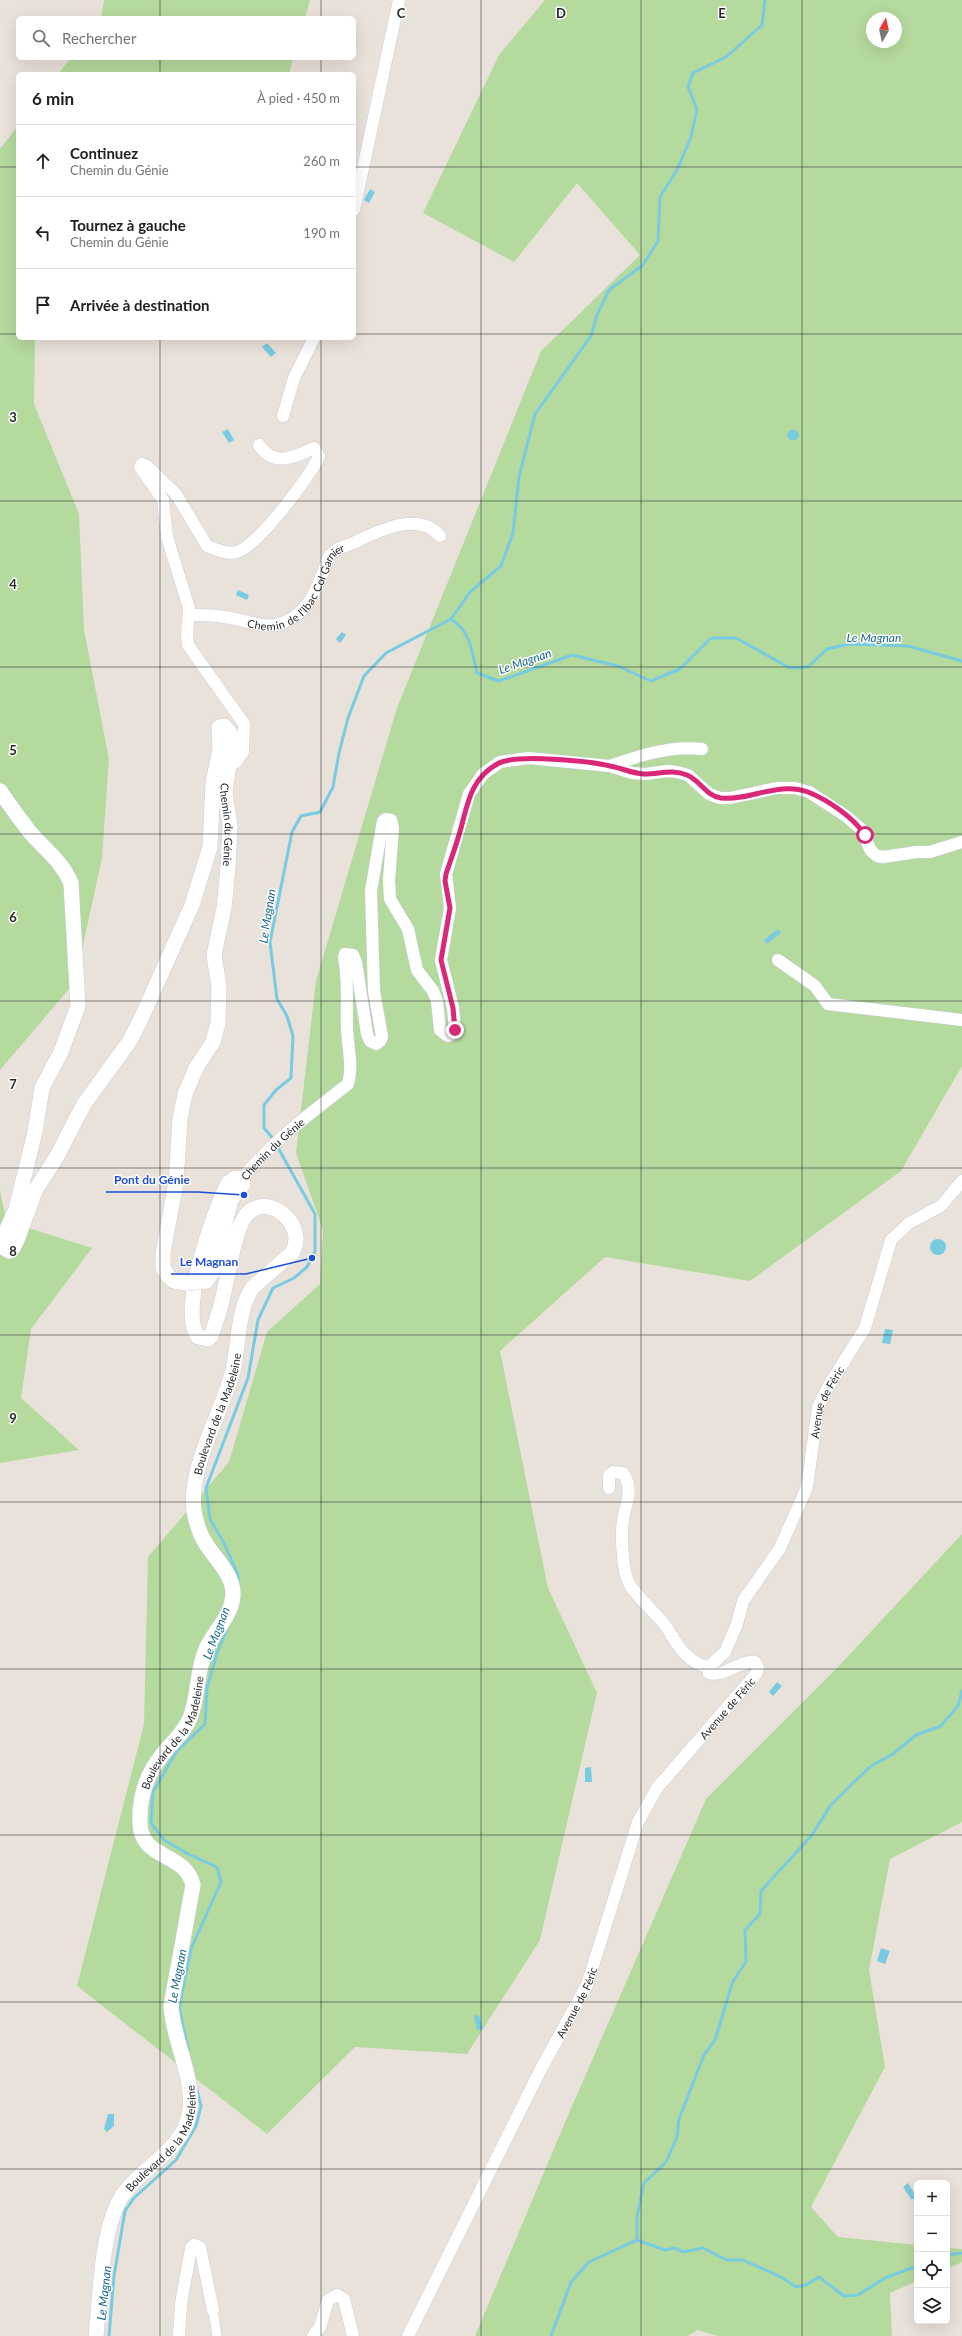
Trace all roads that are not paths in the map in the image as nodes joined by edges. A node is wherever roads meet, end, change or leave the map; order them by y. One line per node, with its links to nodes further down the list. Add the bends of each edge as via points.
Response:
1 (399, 0): 2 (street)
2 (356, 201)
3 (313, 340): 4 (street, via 294,378)
4 (283, 416)
5 (259, 445): 7 (street, via 266,455 278,460 314,448 320,456 284,507 254,539 238,551 228,553 207,546 176,494 147,466 142,464 140,467 163,500 167,538 187,598)
6 (440, 536): 7 (street, Chemin de l'Ibac Col Garnier, via 436,531 419,525 392,526 335,550 328,559 307,606 297,616 278,625 255,624 235,618 207,615)
7 (190, 616): 9 (street, via 188,645 244,724 242,752 236,762)
8 (702, 749): 10 (street, via 673,749)
9 (229, 766): 11 (street, Chemin du Génie, via 232,740 224,726 218,730 220,749 213,784 210,847 192,905 134,1031 84,1104 56,1158 36,1189 14,1248 9,1251 1,1246 2,1240 16,1209 35,1132 42,1088 61,1052 78,1006 71,883 66,871 30,831); 15 (street, Chemin du Génie, bridge, via 225,793 230,825 224,908 214,955 219,987 218,1023 212,1042 196,1068 185,1094 180,1120 176,1182 163,1253 163,1268 174,1281 206,1281 212,1273 231,1200 243,1184)
10 (610, 766): 12 (street, Chemin du Génie, via 632,773 666,771 688,775 709,794 720,798 777,788 795,788 809,792 861,829 871,851 877,856 930,852); 15 (street, Chemin du Génie, via 528,758 514,759 500,762 476,782 469,794 445,881 450,908 441,960 453,1008 455,1030 448,1036 440,1030 437,1001 433,991 417,970 408,929 390,899 393,822 388,819 383,821 371,891 374,991 382,1037 376,1044 370,1041 356,962 353,955 346,954 344,957 351,1073 348,1084 289,1131)
11 (0, 791)
12 (962, 842)
13 (778, 960): 14 (street, via 815,986 828,1004)
14 (962, 1020)
15 (242, 1179): 20 (street, Boulevard de la Madeleine, via 235,1178 228,1183 205,1244 192,1302 193,1326 198,1337 208,1339 211,1336 222,1303 238,1233 246,1216 256,1208 281,1212 294,1225 296,1246 292,1253 253,1287 249,1294 232,1373 197,1476 193,1498 196,1521 205,1543 223,1567 231,1583 233,1595 230,1609 206,1647 200,1665 196,1702 190,1718 147,1777 141,1795 140,1809 143,1837 152,1848 186,1868 193,1885 171,2006 172,2023 191,2095 190,2112 185,2128 173,2147 126,2192 119,2204 107,2242)
16 (962, 1181): 18 (street, Avenue de Féric, via 941,1206 909,1223 891,1240 865,1328 818,1407 807,1487 780,1548 743,1601 725,1652)
17 (609, 1488): 18 (street, via 609,1475 613,1472 623,1473 628,1480 629,1501 623,1519 624,1565 627,1580 662,1621 689,1660)
18 (710, 1668): 25 (street, Avenue de Féric, via 709,1673 715,1675 748,1661 755,1662 758,1667 756,1674 657,1788 638,1822 587,1985 541,2069)
19 (213, 2310): 21 (street, via 200,2247 194,2245 190,2248); 22 (street)
20 (96, 2336)
21 (179, 2336)
22 (217, 2336)
23 (313, 2336): 24 (street, via 320,2327 328,2300 336,2295 344,2299)
24 (353, 2336)
25 (408, 2336)

